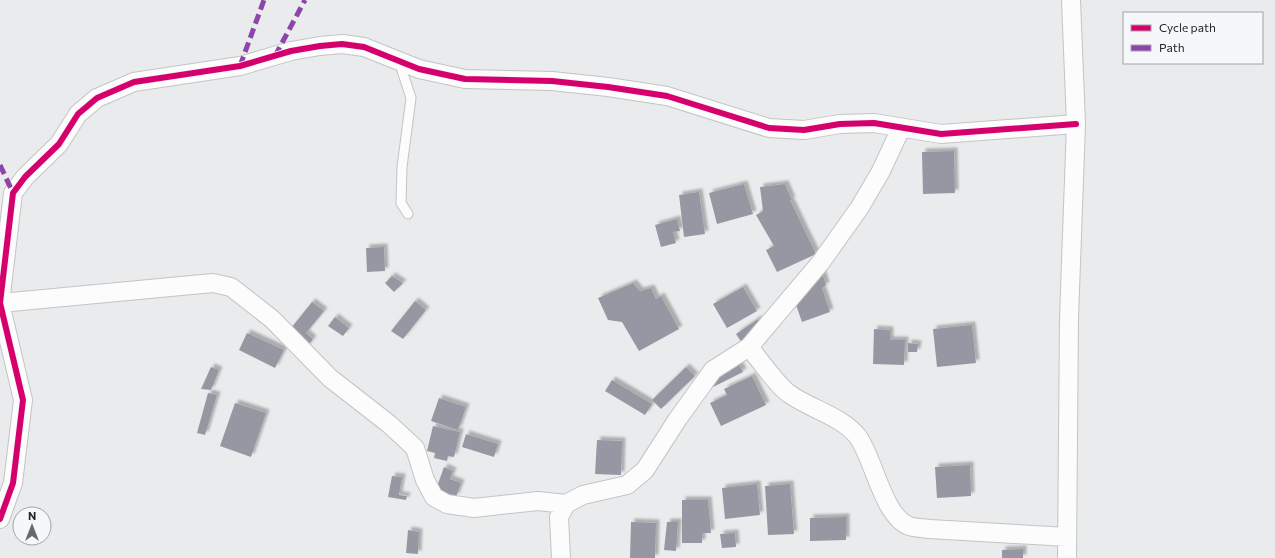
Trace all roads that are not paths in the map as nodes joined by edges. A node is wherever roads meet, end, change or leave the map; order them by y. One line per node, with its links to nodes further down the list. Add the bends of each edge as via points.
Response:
1 (1071, 0): 3 (street)
2 (399, 61): 4 (street, via 419,69 465,79 552,81 608,86 667,96 769,128 804,130 840,124 874,123); 5 (lane, via 411,98 402,167 401,203); 6 (street, via 364,47 342,44 320,46 291,51 240,66 134,82 97,98 78,114 59,144 12,193)
3 (1076, 124): 4 (street, via 941,134); 10 (street, via 1069,318)
4 (902, 128): 7 (street, via 860,207 834,244)
5 (408, 214)
6 (0, 303): 8 (street, via 212,282 231,287 272,319 330,378 415,448 425,480 434,497 447,504 474,508 538,501); 9 (street, via 23,400 13,483)
7 (748, 347): 8 (street, via 713,370 645,470 627,485 583,495); 10 (street, via 789,395 837,420 858,436 880,489 894,514 908,526)
8 (566, 504): 11 (street, via 559,517)
9 (0, 519)
10 (1067, 537): 12 (street)
11 (561, 558)
12 (1067, 558)

